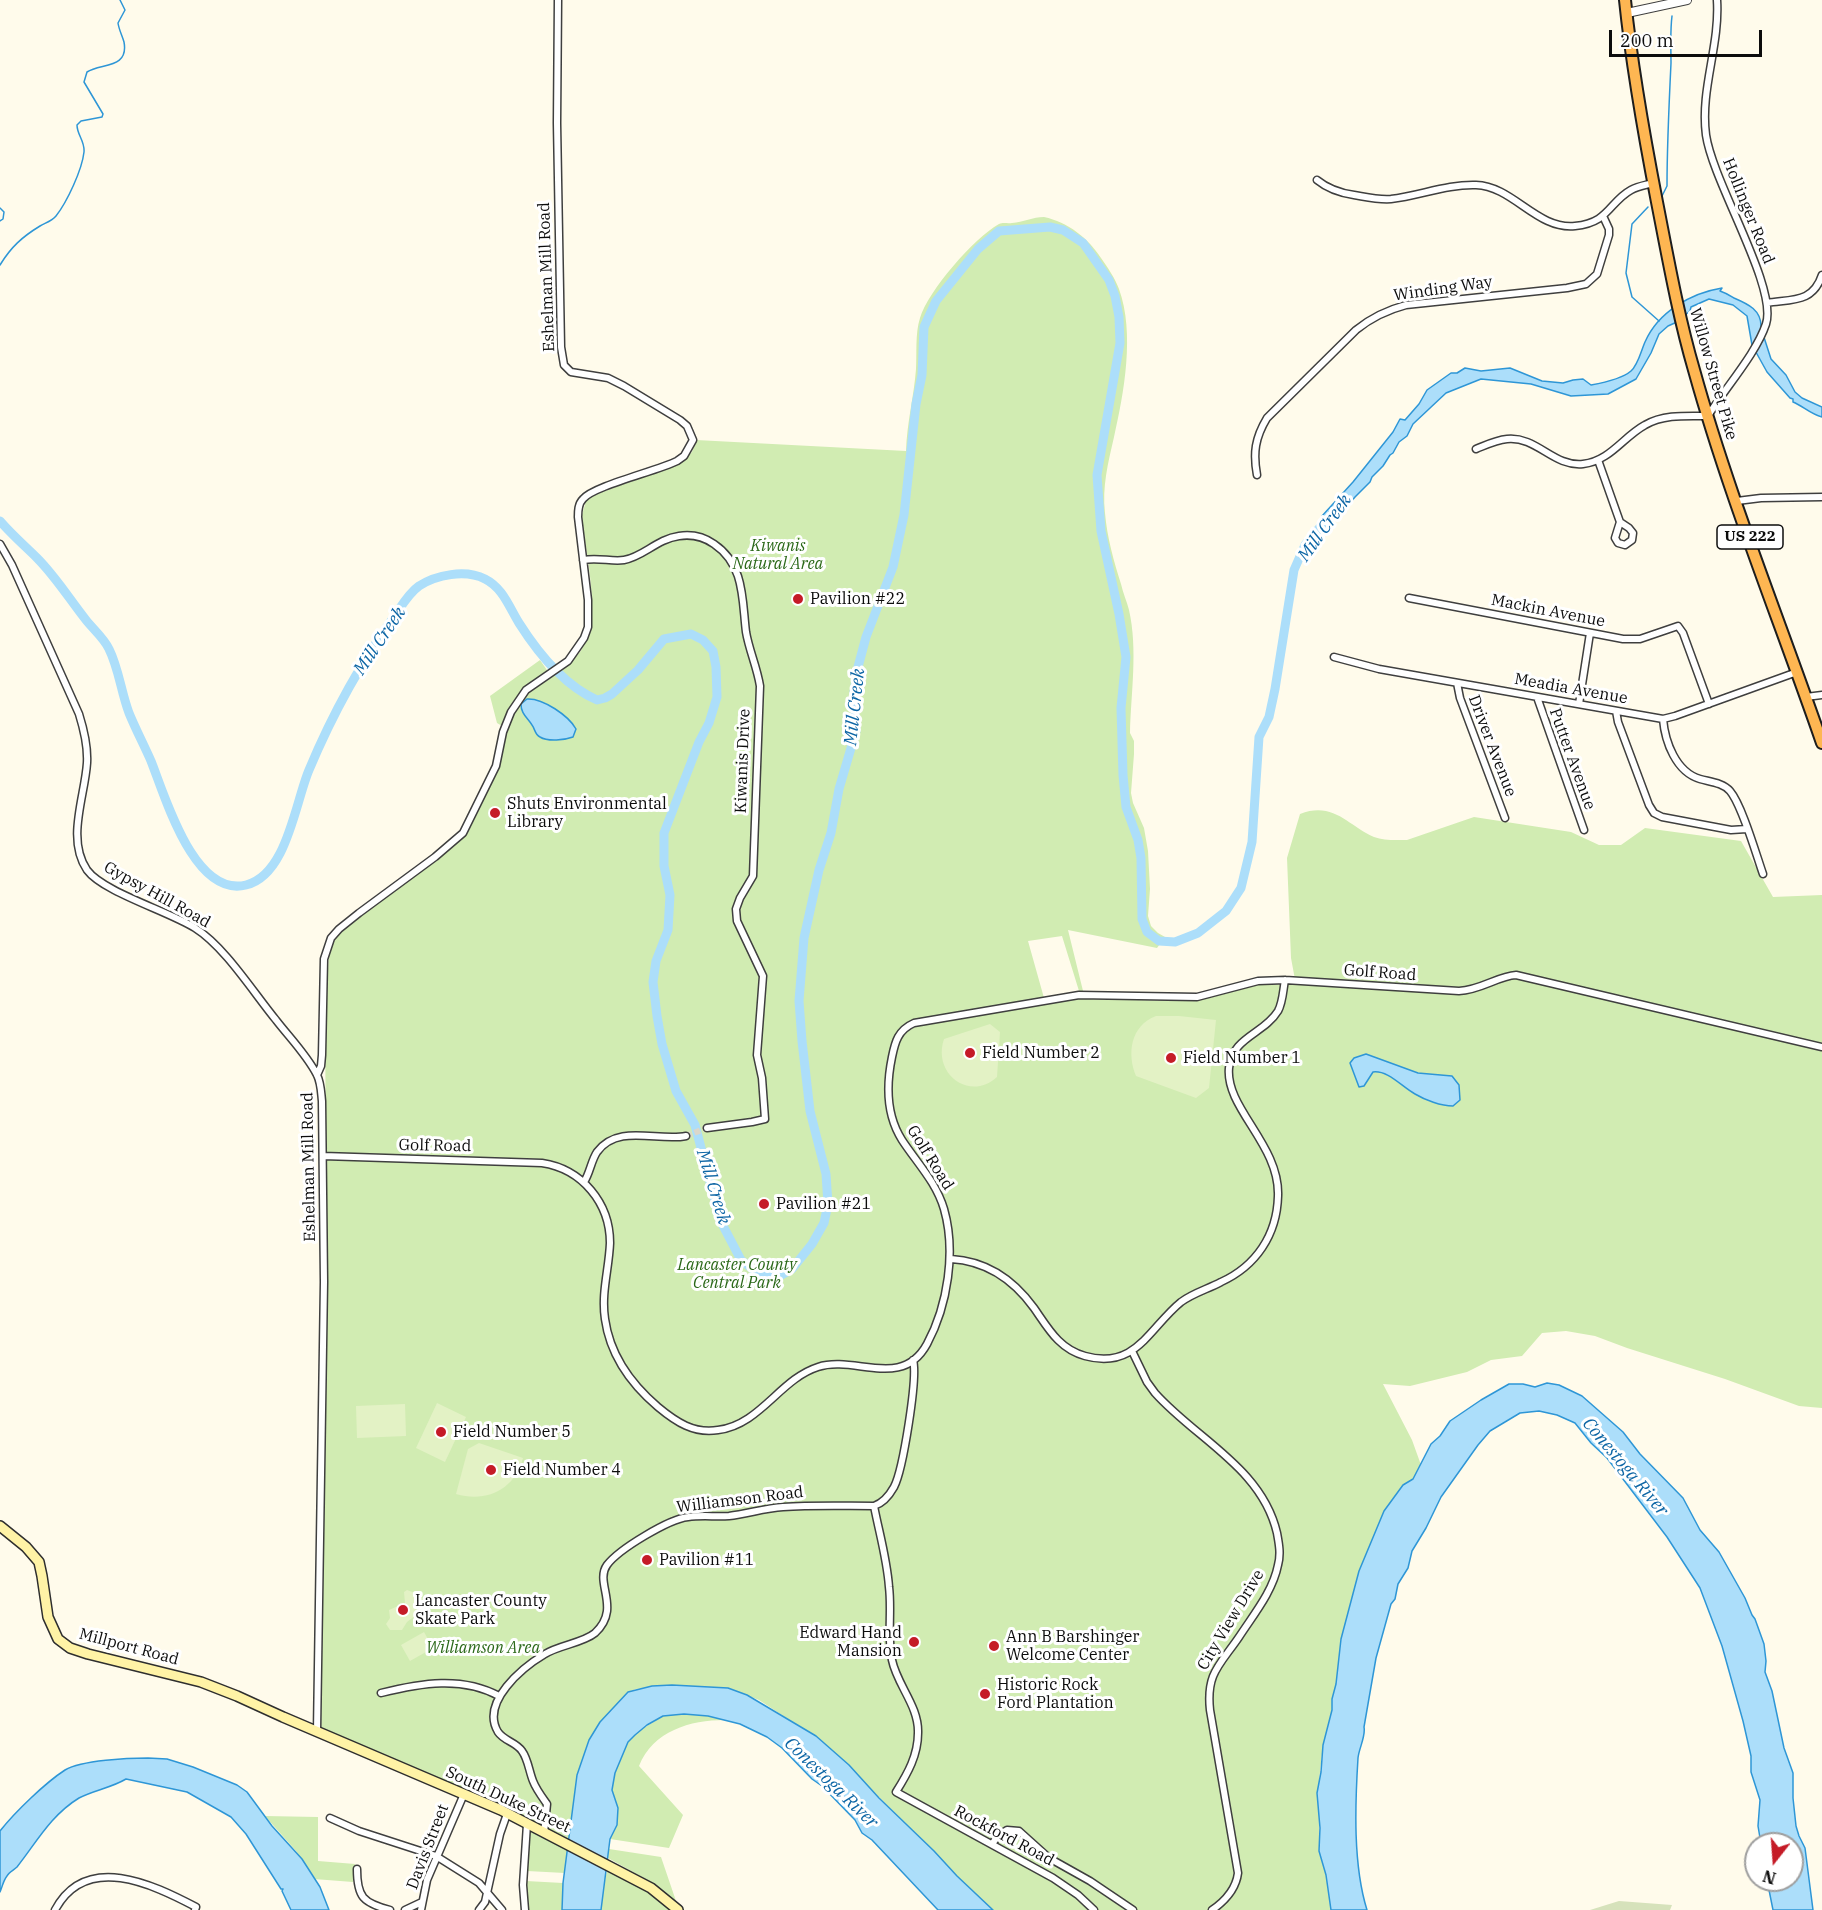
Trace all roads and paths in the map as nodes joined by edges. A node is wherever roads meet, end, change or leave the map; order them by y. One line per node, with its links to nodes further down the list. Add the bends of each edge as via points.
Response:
1 (558, 0): 19 (street, Eshelman Mill Road, via 558,216 564,365 571,372 598,376 624,386 681,420 693,440 677,461 582,499 578,517)
2 (1625, 0): 5 (highway, Willow Street Pike / US 222)
3 (1687, 0): 5 (street)
4 (1717, 0): 10 (street, Hollinger Road, via 1704,109 1707,138)
5 (1627, 13): 7 (highway, Willow Street Pike / US 222)
6 (1317, 180): 8 (street, via 1337,191 1377,199 1477,185 1493,189 1561,225 1586,225)
7 (1653, 183): 8 (street, via 1630,190); 11 (highway, Willow Street Pike / US 222, via 1683,330)
8 (1603, 216): 14 (street, Winding Way, via 1609,229 1607,245 1597,274 1586,284 1406,305 1368,321 1267,418 1254,453)
9 (1822, 275): 10 (street, via 1810,295)
10 (1767, 303): 11 (street, Hollinger Road, via 1764,328)
11 (1708, 416): 13 (street, via 1655,420); 16 (highway, Willow Street Pike / US 222)
12 (1476, 449): 13 (street, via 1514,439 1529,442 1569,464)
13 (1598, 460): 17 (street)
14 (1257, 475)
15 (1822, 497): 16 (street)
16 (1737, 501): 23 (highway, Willow Street Pike / US 222)
17 (1620, 522)
18 (0, 544): 39 (street, Gypsy Hill Road, via 84,731 87,764 78,836 87,869 108,886 206,936)
19 (583, 560): 39 (street, Eshelman Mill Road, via 588,600 584,638 568,661 526,690 511,712 496,766 463,833 339,929 330,941 324,958 322,1055); 40 (street, Kiwanis Drive, via 626,560 666,539 694,536 727,555 743,596 746,631 760,686 753,876 740,898 736,921 763,976 757,1055 765,1119)
20 (1409, 598): 21 (street, Mackin Avenue)
21 (1590, 633): 28 (street); 29 (street, Mackin Avenue, via 1635,640 1680,627)
22 (1334, 657): 24 (street, Meadia Avenue)
23 (1797, 672): 27 (highway, Willow Street Pike / US 222); 29 (street, Meadia Avenue)
24 (1457, 683): 26 (street, Meadia Avenue); 33 (street, Driver Avenue)
25 (1822, 695): 27 (street)
26 (1537, 697): 28 (street, Meadia Avenue); 35 (street, Putter Avenue)
27 (1806, 697): 32 (highway, Willow Street Pike / US 222)
28 (1579, 704): 30 (street, Meadia Avenue)
29 (1709, 704): 31 (street, Meadia Avenue)
30 (1616, 711): 31 (street, Meadia Avenue); 34 (street, via 1654,813 1731,830)
31 (1663, 719): 34 (street, via 1678,763 1696,777 1728,789)
32 (1822, 743)
33 (1505, 818)
34 (1747, 829): 36 (street)
35 (1584, 830)
36 (1763, 874)
37 (1285, 980): 38 (street, Golf Road, via 1459,991 1521,975); 44 (street, Golf Road, via 1258,981 1197,997 1079,995 904,1027 898,1035 888,1080 891,1116 940,1198); 45 (street, via 1278,1011 1241,1042 1229,1067 1234,1094 1275,1171 1278,1194 1272,1230 1247,1266 1188,1297)
38 (1822, 1047)
39 (317, 1075): 42 (street, Eshelman Mill Road)
40 (707, 1128)
41 (686, 1136): 43 (street, via 631,1135 614,1140 596,1154)
42 (323, 1156): 43 (street, Golf Road, via 542,1163 559,1167); 51 (street, Eshelman Mill Road)
43 (584, 1182): 46 (street, Golf Road, via 603,1208 609,1227 603,1296 612,1345 633,1382 679,1423 708,1431 734,1426 800,1376 825,1365 889,1370)
44 (951, 1259): 45 (street, via 982,1265 1011,1282 1053,1335 1075,1353 1105,1359); 46 (street, Golf Road, via 934,1328)
45 (1132, 1351): 74 (street, City View Drive, via 1159,1398 1228,1457 1255,1487 1272,1517 1279,1544 1278,1566 1269,1590 1209,1684 1238,1873 1234,1888)
46 (913, 1360): 47 (street, via 899,1474 888,1496)
47 (874, 1506): 50 (street, Williamson Road, via 783,1507 729,1516 690,1516 664,1525 607,1565 607,1612 598,1629 535,1660); 57 (street, Rockford Road, via 889,1585 891,1659 918,1727 913,1761 896,1792)
48 (0, 1527): 51 (main road, Millport Road, via 39,1562 48,1617 54,1632 67,1646 201,1682)
49 (381, 1693): 50 (street, via 450,1682)
50 (499, 1696): 56 (street, via 494,1711 496,1729 522,1751 536,1788 547,1804)
51 (317, 1731): 52 (main road, South Duke Street)
52 (464, 1794): 53 (main road, South Duke Street); 58 (street, Davis Street)
53 (507, 1814): 55 (main road, South Duke Street); 60 (street)
54 (330, 1818): 58 (street)
55 (527, 1824): 56 (main road, South Duke Street); 70 (street)
56 (544, 1833): 71 (main road, South Duke Street, via 651,1888)
57 (992, 1844): 72 (street, Rockford Road, via 1053,1878); 73 (street, via 1008,1830 1019,1832 1049,1858)
58 (436, 1856): 60 (street, via 472,1876); 61 (street, Davis Street)
59 (357, 1869): 62 (street, via 358,1890)
60 (488, 1891): 68 (street); 69 (street)
61 (422, 1902): 66 (street); 67 (street, Davis Street)
62 (367, 1907): 65 (street)
63 (195, 1908): 64 (street, via 153,1888 103,1876 73,1887)
64 (55, 1910)
65 (390, 1910)
66 (405, 1910)
67 (421, 1910)
68 (479, 1910)
69 (502, 1910)
70 (525, 1910)
71 (678, 1910)
72 (1094, 1910)
73 (1133, 1910)
74 (1212, 1910)

